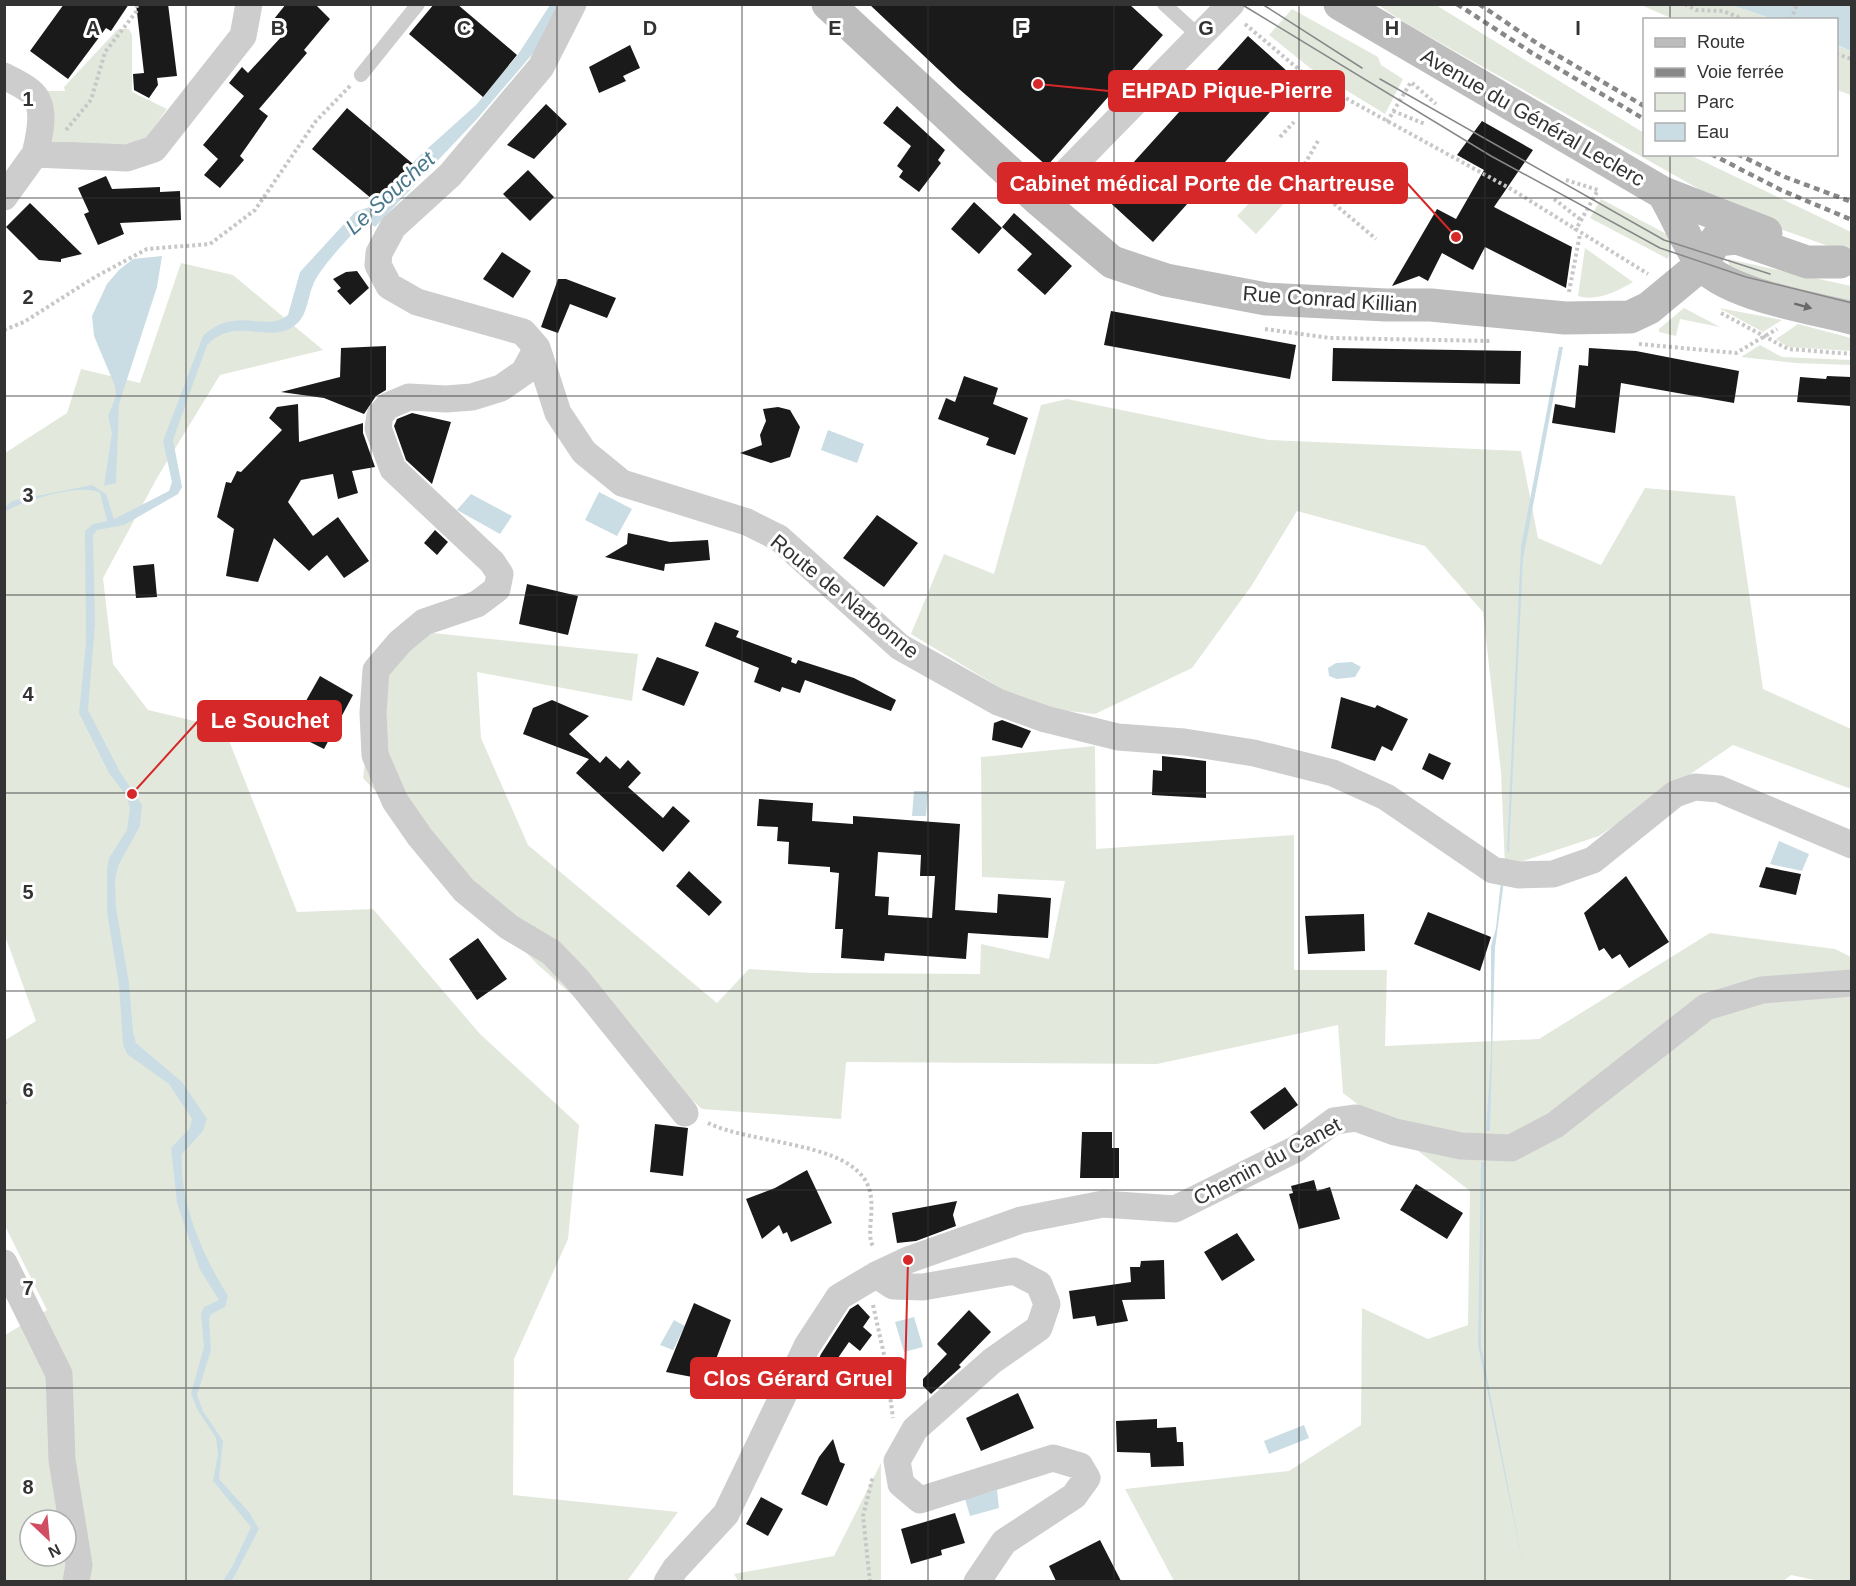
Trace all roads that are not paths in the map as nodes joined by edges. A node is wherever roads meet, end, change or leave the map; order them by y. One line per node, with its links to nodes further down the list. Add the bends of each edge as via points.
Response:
1 (249, 4): 11 (street, via 243,36 154,149 127,158)
2 (418, 4): 9 (lane)
3 (573, 4): 19 (street, via 541,67 450,175 393,227 379,253 381,276 399,293 417,302 523,332)
4 (828, 4): 14 (street, Rue Conrad Killian)
5 (1164, 4): 8 (lane)
6 (1232, 4): 8 (street)
7 (1340, 4): 12 (street, Avenue du Général Leclerc)
8 (1199, 36): 14 (street)
9 (361, 75)
10 (4, 76): 11 (street, via 34,94 38,102 41,128)
11 (35, 154): 13 (street)
12 (1663, 194): 15 (street, Avenue du Général Leclerc); 16 (street, Avenue du Général Leclerc)
13 (4, 196)
14 (1039, 200): 16 (street, Rue Conrad Killian, via 1112,262 1166,280 1266,299 1431,305 1589,319 1630,317 1674,288)
15 (1700, 206): 16 (street, via 1707,225); 17 (street, Avenue du Général Leclerc)
16 (1706, 255): 17 (street, Avenue du Général Leclerc, via 1716,240 1737,238 1807,262); 18 (street, Avenue du Général Leclerc, one-way to 18, via 1719,279 1738,288)
17 (1846, 264)
18 (1851, 318)
19 (537, 348): 20 (street, Route de Narbonne, via 558,413 584,452 622,483 747,522 779,538 900,647 1024,713 1118,737 1242,751 1333,773 1386,797 1493,870 1519,875 1553,874 1593,860 1675,794 1695,787 1719,789); 22 (street, via 524,372 501,388 472,397 409,397 388,406 380,415 378,428 393,469 500,574 497,589 477,604 424,622 376,670 375,755 395,801 464,890 509,927 551,952)
20 (1851, 845)
21 (1851, 983): 24 (street, Chemin du Canet, via 1762,990 1706,1007 1555,1125 1511,1148 1461,1146 1395,1132 1356,1118 1334,1121 1296,1149 1175,1209 1103,1204 1021,1220 908,1260)
22 (685, 1113)
23 (4, 1263): 25 (street, via 59,1374 62,1460 79,1566)
24 (878, 1263): 26 (street, Chemin du Canet, via 839,1297 807,1346 726,1514); 27 (street, via 893,1286 923,1287 1014,1271 1040,1284 1047,1304 1039,1328 992,1361 915,1429 897,1461 901,1485 920,1500 1053,1458 1080,1466 1087,1478 1074,1496 1004,1542)
25 (76, 1581)
26 (667, 1581)
27 (977, 1581)

